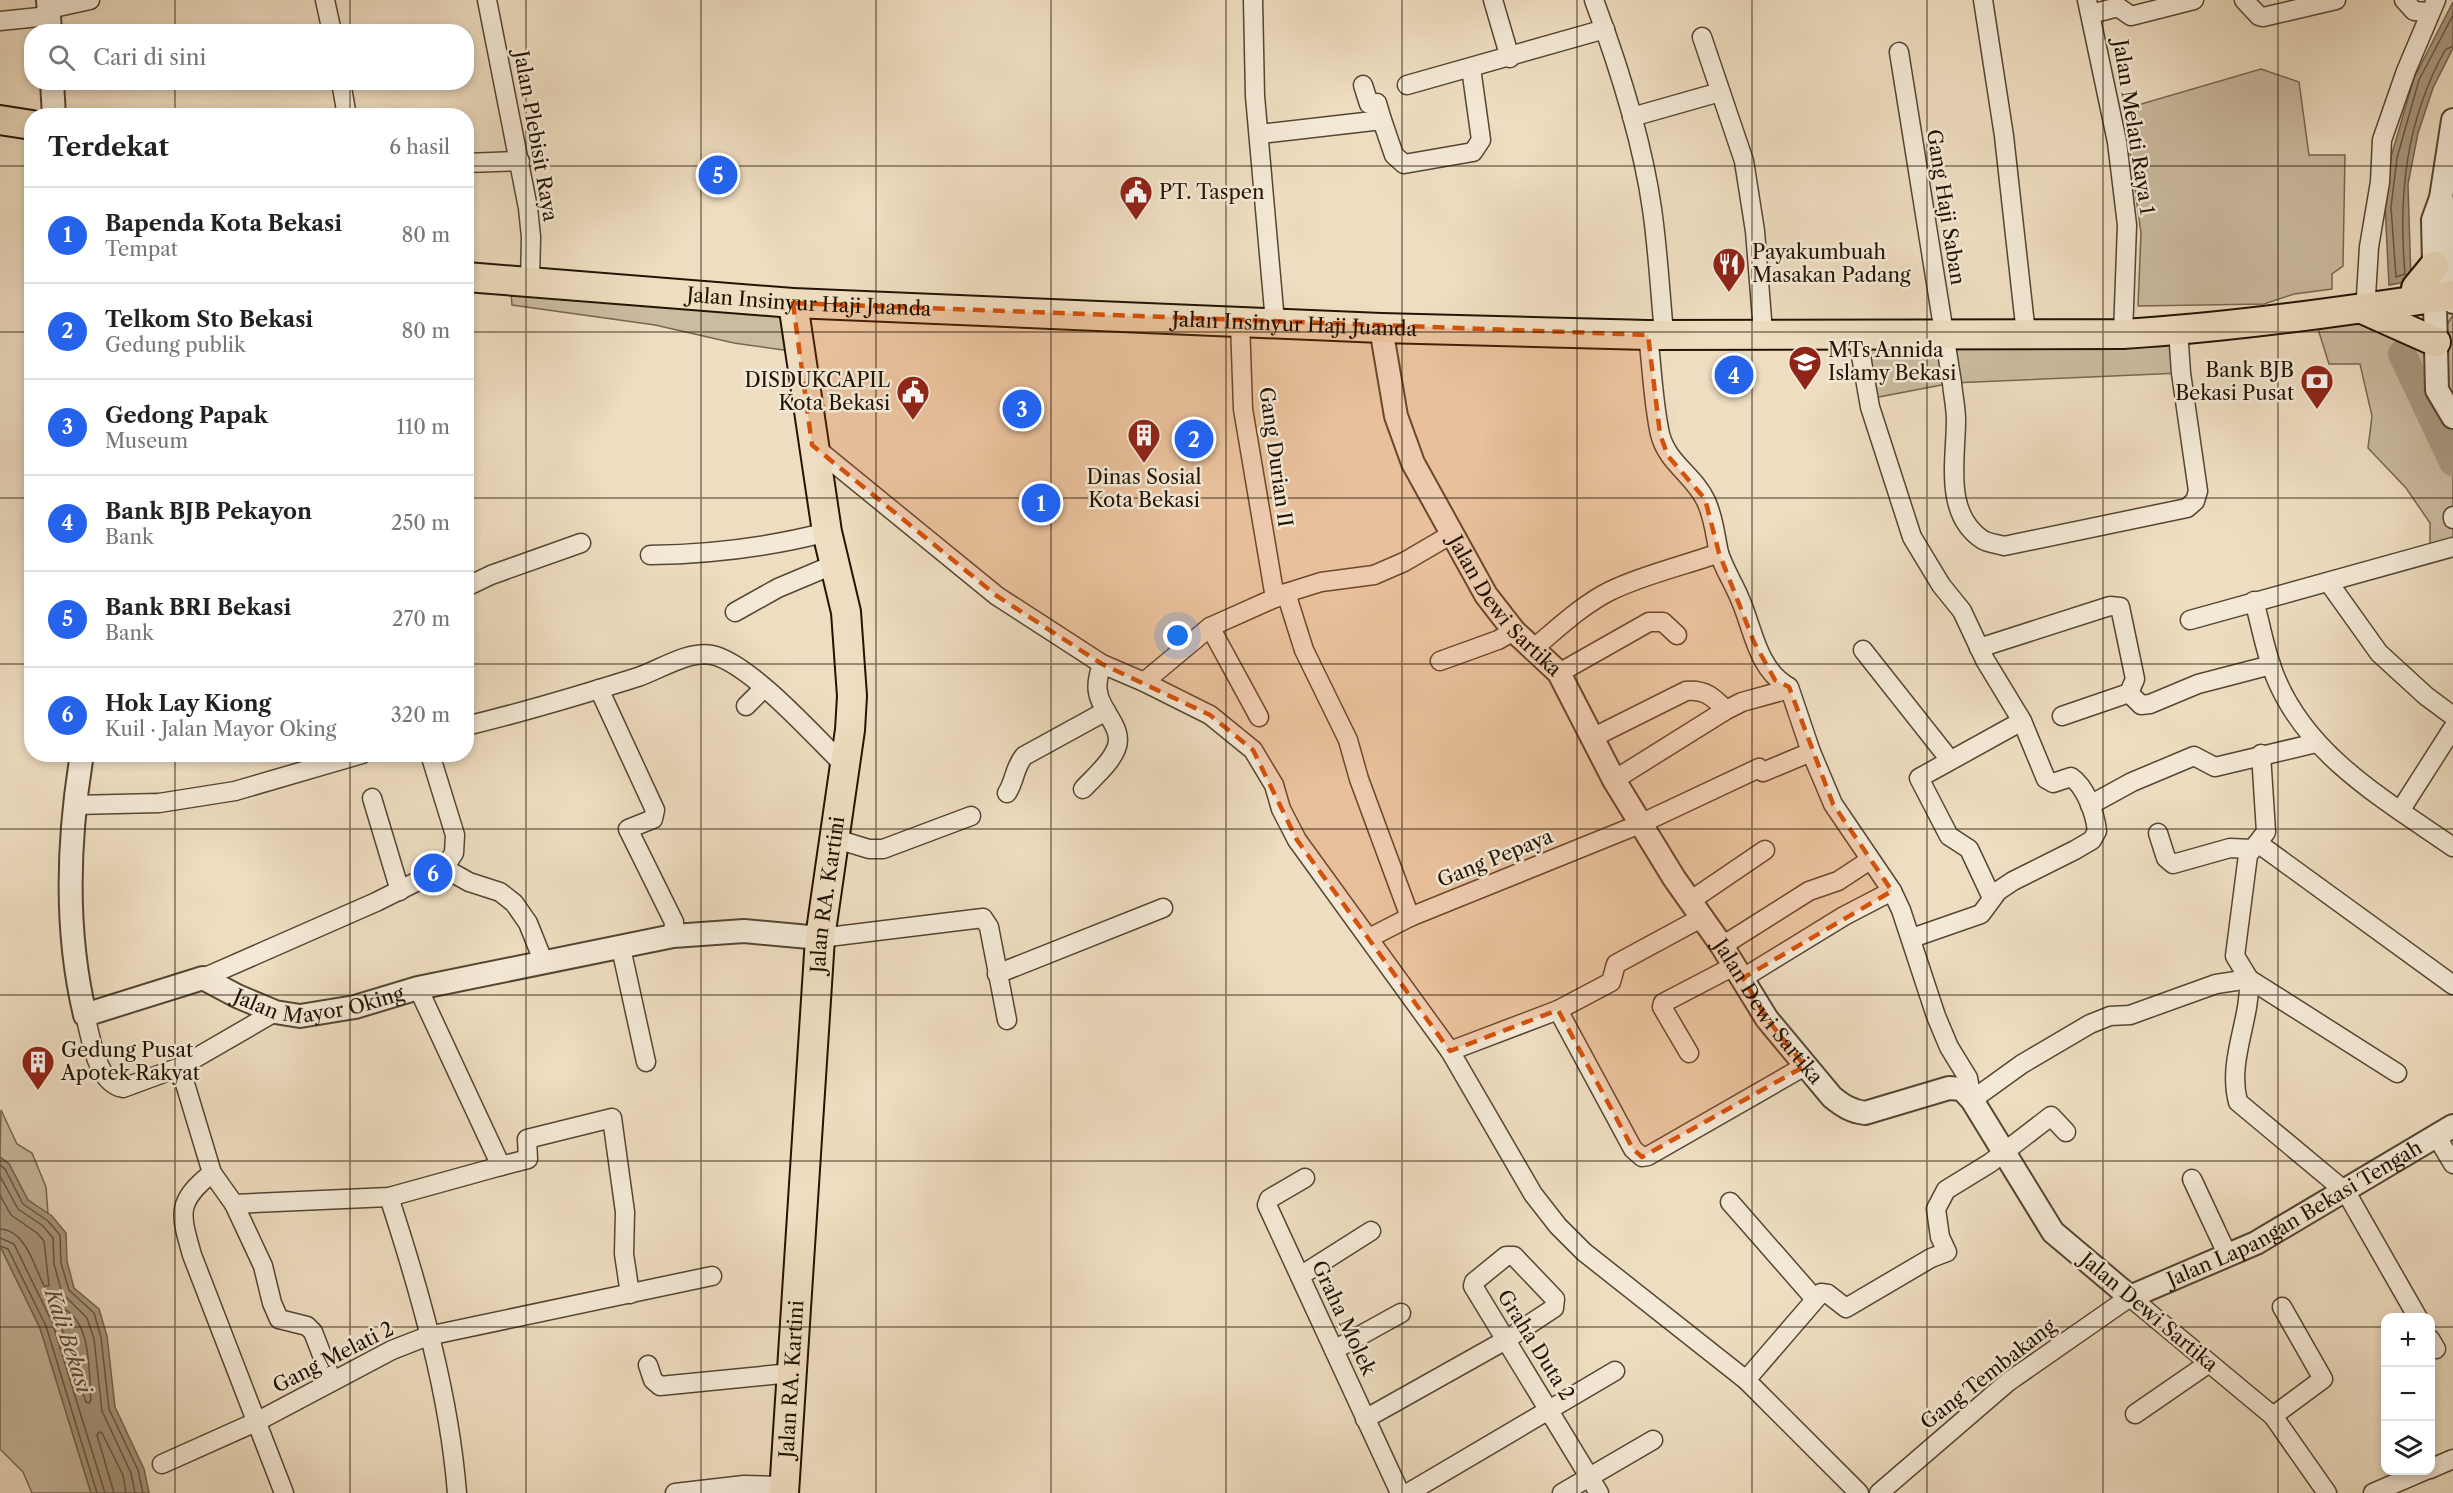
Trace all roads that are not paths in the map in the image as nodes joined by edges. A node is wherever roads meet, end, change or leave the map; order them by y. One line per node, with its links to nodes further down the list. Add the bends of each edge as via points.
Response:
1 (90, 0): 14 (street)
2 (326, 0): 16 (street)
3 (487, 0): 33 (street, Jalan Plebisit Raya)
4 (1253, 0): 32 (street, via 1255,96)
5 (1493, 0): 20 (street)
6 (1594, 0): 17 (street)
7 (1983, 0): 49 (street, via 2004,136)
8 (2194, 0): 13 (street, via 2131,16 2118,8)
9 (2244, 0): 10 (street, via 2264,17)
10 (2336, 0)
11 (2404, 0): 12 (street, via 2414,11)
12 (2433, 6): 38 (street, via 2382,140)
13 (2089, 7): 50 (street, Jalan Melati Raya 1, via 2117,142 2127,225)
14 (49, 14): 15 (street)
15 (0, 21)
16 (330, 24)
17 (1605, 29): 20 (street); 29 (street)
18 (1702, 37): 26 (street)
19 (1899, 52): 48 (street, Gang Haji Saban)
20 (1510, 58): 21 (street)
21 (1471, 68): 23 (street); 30 (street, via 1481,140 1476,150 1404,164 1394,155)
22 (1363, 85): 30 (street, via 1369,104 1377,103)
23 (1407, 85)
24 (52, 90): 27 (street)
25 (342, 90): 28 (street)
26 (1720, 92): 29 (street); 45 (street, via 1744,161 1755,231)
27 (54, 108)
28 (346, 108)
29 (1632, 117): 47 (street, via 1652,208)
30 (1382, 120): 32 (street)
31 (2453, 120): 37 (street, via 2441,198 2449,217)
32 (1260, 134): 42 (street)
33 (520, 161): 34 (street); 36 (street, Jalan Plebisit Raya, via 531,237)
34 (474, 163)
35 (474, 278): 36 (main road, Jalan Insinyur Haji Juanda)
36 (530, 281): 39 (main road, Jalan Insinyur Haji Juanda)
37 (2444, 283): 38 (main road); 51 (street)
38 (2364, 302): 40 (main road, via 2300,318); 40 (main road, via 2301,306); 51 (main road)
39 (792, 303): 41 (main road, Jalan Insinyur Haji Juanda); 53 (main road, Jalan RA. Kartini)
40 (2270, 319): 44 (main road, Jalan Insinyur Haji Juanda)
41 (1240, 322): 42 (main road, Jalan Insinyur Haji Juanda); 63 (street, Gang Durian II, via 1243,409)
42 (1275, 322): 43 (main road, Jalan Insinyur Haji Juanda)
43 (1381, 328): 47 (main road, Jalan Insinyur Haji Juanda); 55 (street, Jalan Dewi Sartika, via 1396,416 1413,463)
44 (2178, 330): 48 (street, Gang Haji Saban, via 2198,492 2195,501 2187,508 2004,546 1983,540 1966,524 1956,495 1956,419); 50 (main road, Jalan Insinyur Haji Juanda)
45 (1763, 332): 46 (main road, Jalan Insinyur Haji Juanda); 47 (main road, Jalan Insinyur Haji Juanda)
46 (1857, 333): 48 (main road, Jalan Insinyur Haji Juanda); 70 (street, via 1870,407 1912,537 1962,611)
47 (1656, 334): 58 (street, via 1660,434 1668,456 1705,499 1716,528)
48 (1943, 334): 49 (main road, Jalan Insinyur Haji Juanda)
49 (2026, 334): 50 (main road, Jalan Insinyur Haji Juanda)
50 (2124, 334)
51 (2436, 342): 52 (street, via 2437,390)
52 (2453, 414)
53 (812, 445): 54 (main road, Jalan RA. Kartini); 74 (street, via 997,596)
54 (827, 532): 59 (street, via 725,550); 60 (main road, Jalan RA. Kartini)
55 (1452, 534): 63 (street, via 1374,575 1321,582); 68 (street, Jalan Dewi Sartika, via 1486,595)
56 (581, 543): 61 (street)
57 (2453, 547): 62 (street)
58 (1719, 553): 71 (street, via 1608,592); 80 (street, via 1765,663 1775,680)
59 (650, 555)
60 (835, 564): 65 (street, via 778,588); 99 (main road, Jalan RA. Kartini, via 851,660 852,696)
61 (474, 583)
62 (2329, 583): 64 (street); 86 (street, via 2379,653)
63 (1280, 595): 67 (street); 121 (street, Gang Durian II, via 1348,740)
64 (2254, 601): 66 (street); 75 (street)
65 (735, 612)
66 (2190, 620)
67 (1210, 627): 77 (street); 87 (street)
68 (1514, 631): 71 (street, Jalan Dewi Sartika); 73 (street)
69 (1677, 635): 76 (street, via 1663,622 1649,622)
70 (1979, 648): 81 (street, via 2110,606 2120,607 2135,679); 88 (street)
71 (1533, 649): 76 (street, Jalan Dewi Sartika)
72 (1863, 650): 95 (street)
73 (1440, 661)
74 (1102, 664): 77 (street); 84 (street, via 1097,690)
75 (2271, 665): 81 (street, via 2198,684 2150,704 2141,705); 92 (street, via 2286,701)
76 (1559, 673): 91 (street, Jalan Dewi Sartika)
77 (1144, 682): 124 (street, via 1210,715 1253,750 1274,785 1297,840)
78 (764, 688): 79 (street, via 736,666 712,655 688,658); 82 (street); 99 (street)
79 (598, 689): 89 (street); 122 (street, via 655,810 653,819 628,829 674,922)
80 (1789, 689): 83 (street); 93 (street)
81 (2129, 693): 85 (street)
82 (746, 706)
83 (1726, 710): 91 (street, via 1711,695 1686,690); 100 (street)
84 (1106, 711): 101 (street, via 1117,734 1117,748); 102 (street, via 1024,756)
85 (2062, 716)
86 (2453, 716)
87 (1259, 717)
88 (2022, 721): 95 (street); 105 (street, via 2046,779 2053,783 2071,777)
89 (474, 724)
90 (2453, 728): 106 (street)
91 (1594, 737): 100 (street, Jalan Dewi Sartika)
92 (2316, 743): 94 (street); 106 (street)
93 (1811, 752): 108 (street, Gang Pepaya, via 1763,772 1759,768); 114 (street, via 1833,804)
94 (2261, 754): 105 (street, via 2215,767 2194,756 2132,782); 111 (street, via 2266,832)
95 (1950, 760): 118 (street, via 1920,775 1919,780 1949,836 1968,849)
96 (80, 762): 104 (street)
97 (335, 762): 104 (street, via 235,791 159,803)
98 (432, 762): 115 (street, via 455,835 454,852)
99 (845, 766): 110 (main road, Jalan RA. Kartini)
100 (1614, 780): 108 (street, Jalan Dewi Sartika)
101 (1083, 789)
102 (1007, 794)
103 (372, 798): 116 (street)
104 (75, 805): 137 (street, via 71,904 75,966)
105 (2090, 806): 118 (street, via 2097,831 2092,840 2013,880)
106 (2400, 811): 112 (street)
107 (971, 816): 110 (street, via 883,849)
108 (1640, 824): 120 (street, Jalan Dewi Sartika); 121 (street, Gang Pepaya)
109 (2158, 833): 111 (street, via 2166,858 2173,864 2230,848)
110 (833, 838): 123 (main road, Jalan RA. Kartini)
111 (2256, 846): 132 (street, via 2248,855 2235,956); 133 (street)
112 (2453, 848)
113 (1765, 850): 120 (street)
114 (1870, 860): 117 (street); 126 (street, via 1838,881 1809,891)
115 (444, 868): 116 (street); 128 (street, via 469,882 500,892 513,903 528,923)
116 (400, 891): 131 (street)
117 (1892, 891): 125 (street); 129 (street)
118 (1992, 898): 125 (street, via 1981,914)
119 (1163, 908): 130 (street)
120 (1695, 910): 126 (street, Jalan Dewi Sartika); 135 (street, via 1616,964 1611,982)
121 (1410, 916): 124 (street, Gang Pepaya)
122 (673, 936): 123 (street, Jalan Mayor Oking, via 744,931); 127 (street, Jalan Mayor Oking)
123 (820, 938): 130 (street, via 983,918 989,927); 174 (main road, Jalan RA. Kartini)
124 (1369, 938): 139 (street)
125 (1912, 938): 145 (street, via 1935,1016 1968,1078)
126 (1722, 946): 129 (street, Jalan Dewi Sartika)
127 (621, 948): 128 (street, Jalan Mayor Oking); 141 (street)
128 (544, 963): 134 (street, Jalan Mayor Oking)
129 (1738, 972): 140 (street, via 1663,1003); 142 (street, Jalan Dewi Sartika, via 1767,1019)
130 (997, 974): 138 (street)
131 (203, 978): 136 (street, Jalan Mayor Oking); 137 (street, Jalan Mayor Oking)
132 (2249, 979): 144 (street); 145 (street, via 2216,984 2130,1015 2110,1016 2090,1024 2022,1064); 154 (street, via 2236,1061 2238,1102)
133 (2453, 985)
134 (418, 988): 136 (street, Jalan Mayor Oking, via 321,1013 300,1016); 150 (street)
135 (1558, 1010): 139 (street); 142 (street, via 1633,1149 1642,1157)
136 (275, 1012): 143 (street)
137 (85, 1015): 143 (street, via 102,1070 117,1087 128,1088)
138 (1007, 1020)
139 (1450, 1051): 175 (street, via 1533,1194 1558,1226 1584,1252)
140 (1689, 1053)
141 (646, 1062)
142 (1805, 1066): 145 (street, Jalan Dewi Sartika, via 1832,1097 1853,1111 1879,1111 1949,1088 1962,1089)
143 (180, 1067): 151 (street)
144 (2397, 1073)
145 (1972, 1100): 148 (street, Jalan Dewi Sartika)
146 (2066, 1132): 148 (street, via 2051,1116)
147 (2445, 1132): 149 (street); 154 (street, Jalan Lapangan Bekasi Tengah)
148 (2004, 1151): 163 (street, Jalan Dewi Sartika, via 2053,1232); 164 (street, via 1946,1190 1936,1209 1940,1238 1947,1252 1846,1308 1828,1294 1821,1293)
149 (2453, 1164)
150 (501, 1166): 155 (street); 162 (street, via 528,1159 527,1139 612,1118 625,1212 624,1254)
151 (212, 1173): 157 (street); 181 (street, via 190,1192 182,1207 182,1219 192,1255)
152 (1305, 1178): 161 (street, Graha Molek, via 1267,1204)
153 (2192, 1179): 159 (street)
154 (2346, 1192): 159 (street, Jalan Lapangan Bekasi Tengah); 167 (street)
155 (389, 1197): 157 (street); 168 (street)
156 (1730, 1202): 164 (street)
157 (234, 1204): 176 (street, via 263,1266 279,1320 307,1326 313,1332)
158 (1371, 1232): 161 (street)
159 (2229, 1256): 163 (street, Jalan Lapangan Bekasi Tengah)
160 (712, 1276): 162 (street, Gang Melati 2)
161 (1300, 1276): 170 (street, Graha Molek)
162 (630, 1294): 168 (street, Gang Melati 2)
163 (2130, 1297): 171 (street, Jalan Dewi Sartika); 197 (street, Gang Tembakang, via 2008,1382)
164 (1815, 1299): 175 (street)
165 (2282, 1306): 179 (street, via 2323,1379)
166 (1401, 1313): 170 (street)
167 (2416, 1313)
168 (428, 1336): 176 (street, Gang Melati 2); 190 (street, via 447,1418)
169 (1504, 1341): 169 (street, Graha Duta 2, via 1554,1308 1554,1299 1518,1259 1509,1255 1473,1286); 177 (street, Graha Duta 2); 180 (street)
170 (1334, 1350): 180 (street, Graha Molek)
171 (2209, 1363): 178 (street); 179 (street, Jalan Dewi Sartika)
172 (648, 1365): 174 (street, via 653,1380 660,1386)
173 (1615, 1371): 177 (street)
174 (791, 1373): 188 (main road, Jalan RA. Kartini)
175 (1746, 1380): 196 (street)
176 (332, 1381): 181 (street, Gang Melati 2)
177 (1549, 1410): 187 (street, Graha Duta 2); 193 (street)
178 (2135, 1414)
179 (2273, 1416): 198 (street, Jalan Dewi Sartika)
180 (1365, 1419): 192 (street, Graha Molek)
181 (258, 1421): 184 (street, Gang Melati 2); 189 (street)
182 (1653, 1440): 187 (street)
183 (2453, 1459): 185 (street)
184 (162, 1464)
185 (2435, 1467)
186 (2414, 1475): 199 (street)
187 (1589, 1476): 194 (street); 195 (street, Graha Duta 2)
188 (782, 1488): 191 (street, via 744,1485)
189 (284, 1493)
190 (457, 1493)
191 (675, 1493)
192 (1400, 1493)
193 (1408, 1493)
194 (1562, 1493)
195 (1599, 1493)
196 (1859, 1493)
197 (1879, 1493)
198 (2327, 1493)
199 (2373, 1493)

